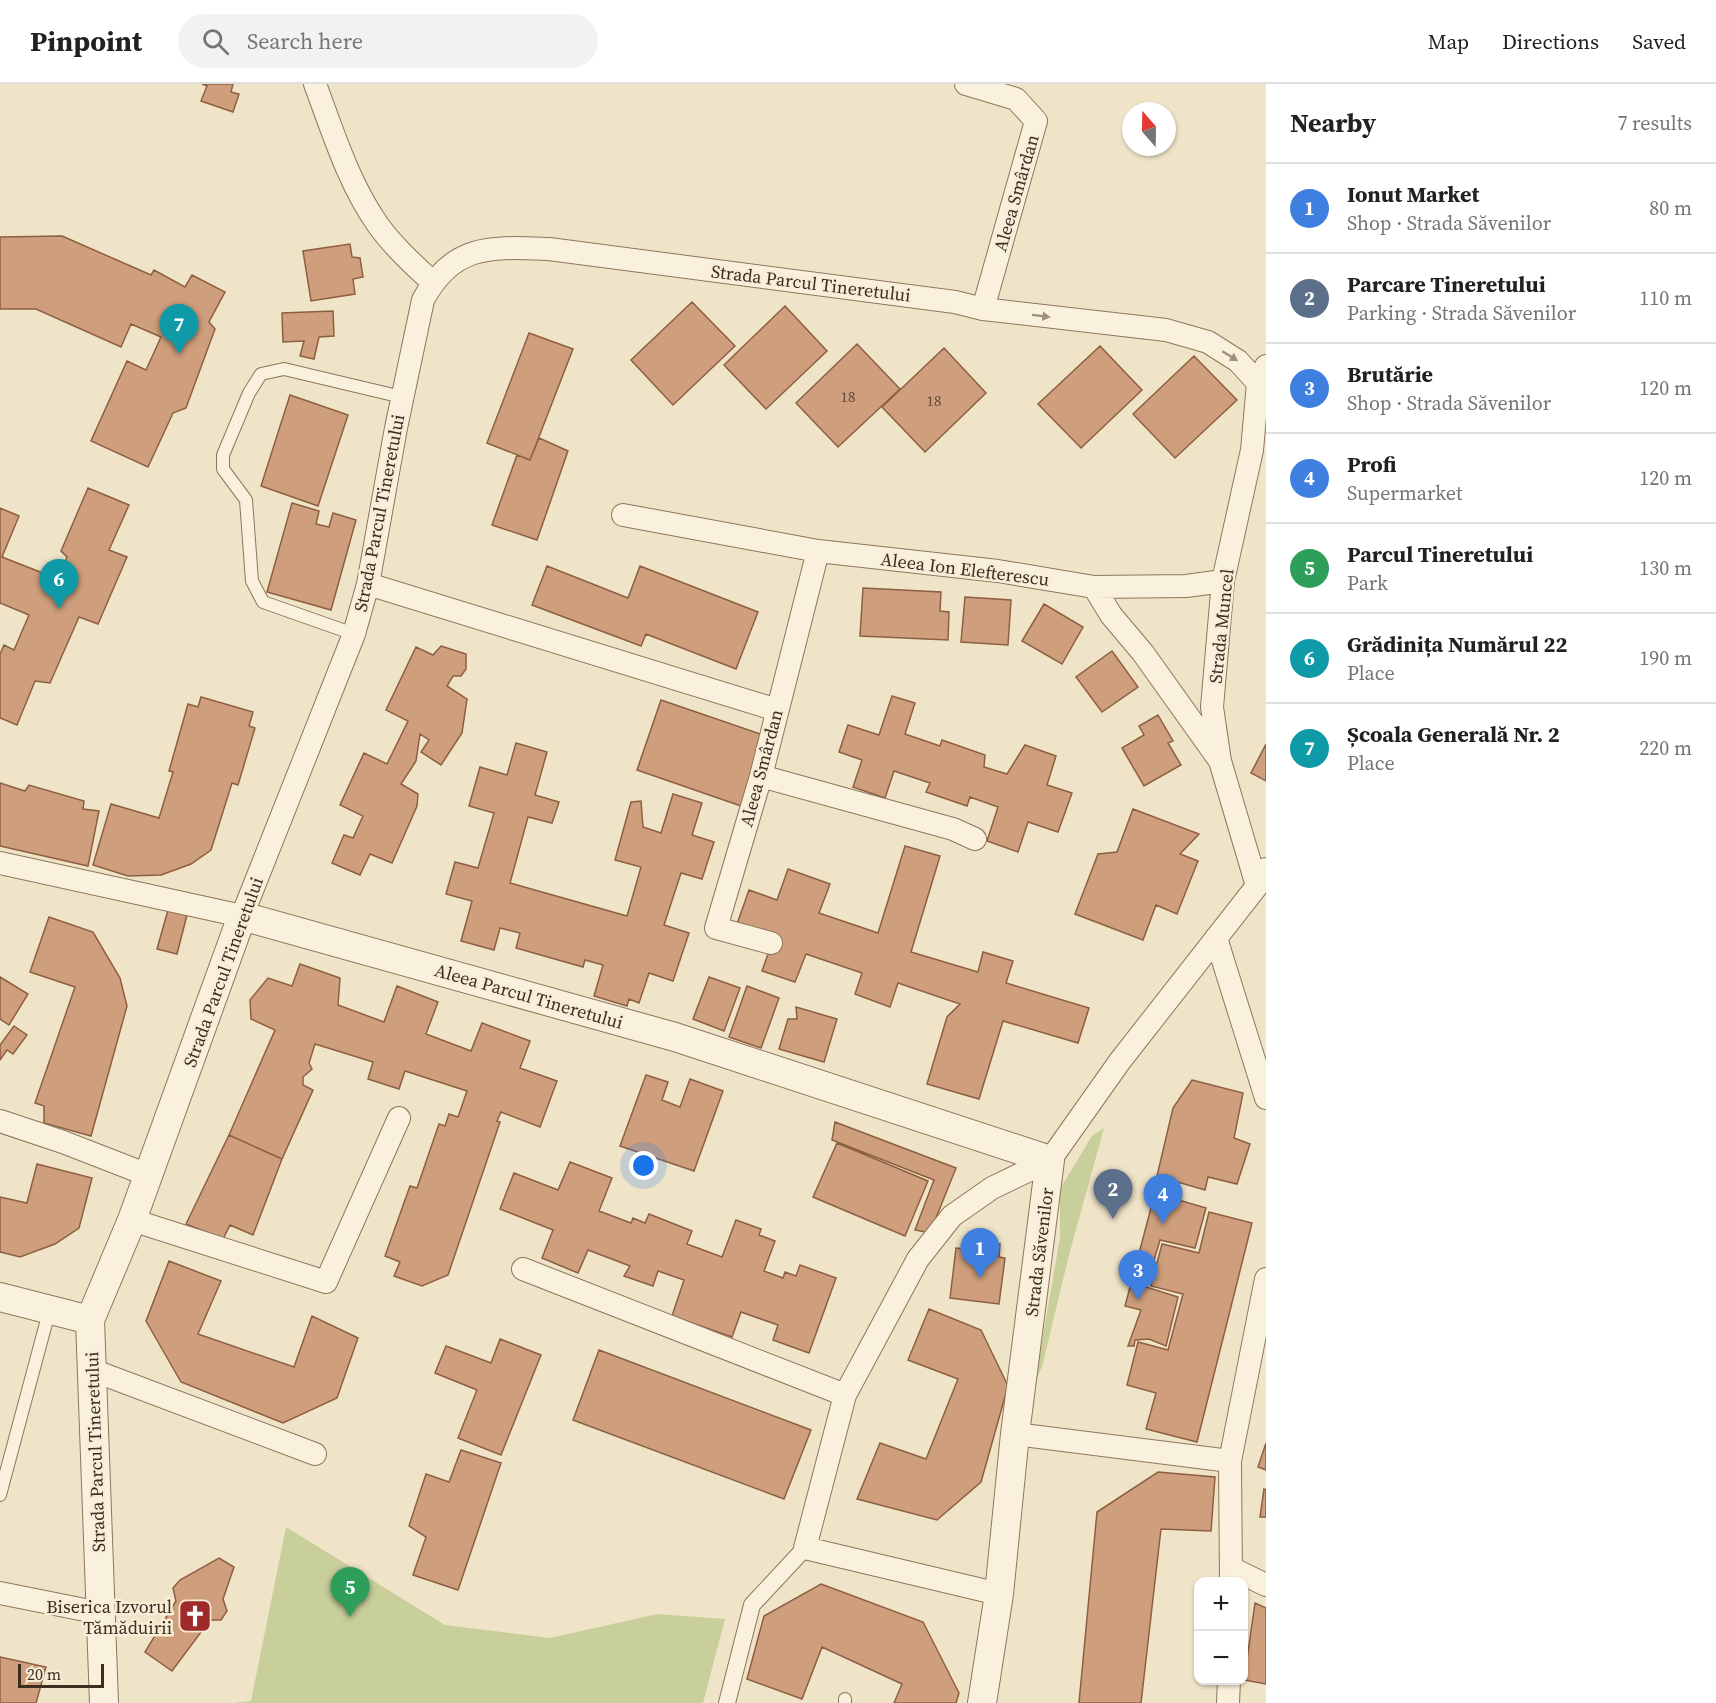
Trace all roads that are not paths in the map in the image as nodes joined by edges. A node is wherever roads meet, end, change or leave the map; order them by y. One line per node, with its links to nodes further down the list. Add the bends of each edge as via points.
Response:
1 (315, 84): 3 (street, via 347,170 377,224)
2 (966, 84): 4 (street, Aleea Smârdan, via 1016,99 1036,121)
3 (432, 282): 4 (street, Strada Parcul Tineretului, via 464,255 503,248 549,249 955,302); 6 (street, Strada Parcul Tineretului, via 420,309)
4 (983, 309): 5 (street, Strada Parcul Tineretului, one-way to 5, via 1166,330 1208,342)
5 (1262, 374): 9 (street, Strada Muncel, via 1252,450)
6 (402, 397): 10 (street, Strada Parcul Tineretului); 12 (lane, via 284,369 261,374 223,455 223,469 246,500 252,581 263,602)
7 (623, 515): 8 (street, Aleea Ion Elefterescu)
8 (818, 551): 11 (street, Aleea Ion Elefterescu, via 998,571); 13 (street, Aleea Smârdan)
9 (1223, 581): 11 (street, Aleea Ion Elefterescu, via 1186,586); 14 (street, Strada Muncel, via 1212,707)
10 (368, 584): 12 (street, Strada Parcul Tineretului); 13 (street)
11 (1094, 587): 14 (street)
12 (354, 634): 19 (street, Strada Parcul Tineretului)
13 (777, 710): 15 (street, Aleea Smârdan)
14 (1220, 761): 18 (street, Strada Muncel)
15 (761, 776): 16 (street, via 953,829); 21 (street, Aleea Smârdan, via 716,928)
16 (975, 839)
17 (0, 863): 19 (street, Aleea Parcul Tineretului)
18 (1261, 877): 20 (street, Strada Săvenilor)
19 (242, 916): 25 (street, Aleea Parcul Tineretului, via 675,1037); 26 (street, Strada Parcul Tineretului)
20 (1216, 938): 22 (street); 25 (street, Strada Săvenilor, via 1120,1061)
21 (771, 943)
22 (1266, 1098)
23 (399, 1118): 27 (street, via 326,1282)
24 (0, 1121): 26 (street)
25 (1050, 1160): 34 (street, via 992,1188 952,1216 918,1259); 35 (street, Strada Săvenilor)
26 (148, 1175): 27 (street, Strada Parcul Tineretului)
27 (132, 1220): 32 (street, Strada Parcul Tineretului)
28 (523, 1269): 34 (street)
29 (1266, 1279): 37 (street)
30 (0, 1297): 31 (street)
31 (49, 1312): 32 (street); 38 (lane)
32 (90, 1320): 33 (street, Strada Parcul Tineretului)
33 (92, 1370): 36 (street); 44 (street, Strada Parcul Tineretului)
34 (845, 1395): 39 (street)
35 (1014, 1434): 37 (street); 43 (street, Strada Săvenilor)
36 (315, 1455)
37 (1230, 1461): 40 (street)
38 (0, 1495)
39 (805, 1548): 43 (street); 47 (street, via 752,1605)
40 (1231, 1575): 41 (street)
41 (1266, 1585)
42 (0, 1593): 44 (street)
43 (999, 1594): 48 (street, Strada Săvenilor)
44 (100, 1613): 46 (street, Strada Parcul Tineretului)
45 (1229, 1685): 49 (street)
46 (104, 1703)
47 (727, 1703)
48 (982, 1703)
49 (1228, 1703)

